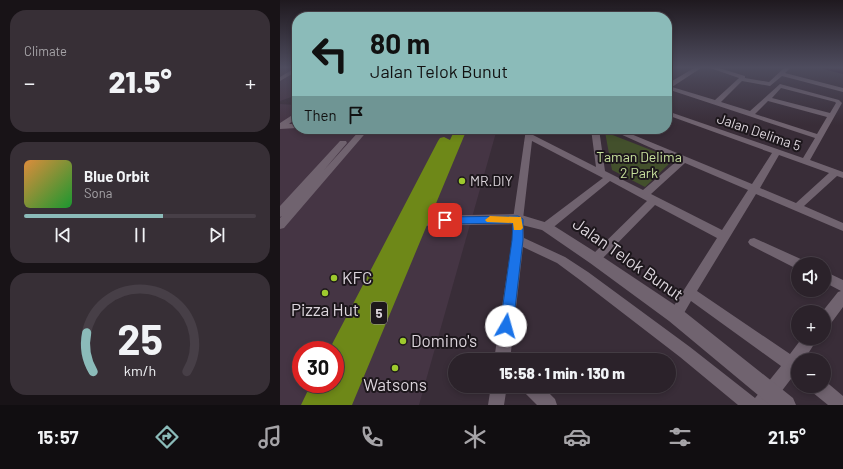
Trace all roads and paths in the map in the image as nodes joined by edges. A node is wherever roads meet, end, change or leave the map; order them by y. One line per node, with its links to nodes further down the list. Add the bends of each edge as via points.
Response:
1 (733, 87): 8 (street)
2 (778, 87): 9 (street)
3 (783, 87): 11 (street, via 833,99 839,103)
4 (831, 87): 6 (street)
5 (672, 89): 8 (street)
6 (843, 90)
7 (769, 99): 11 (street)
8 (716, 103): 9 (street)
9 (751, 114): 23 (street)
10 (672, 115): 24 (street, Jalan Delima 5)
11 (831, 116): 23 (street)
12 (292, 118): 14 (street)
13 (292, 126): 14 (street)
14 (280, 127)
15 (351, 134): 32 (street)
16 (361, 134): 35 (street)
17 (448, 134): 34 (highway, 5)
18 (458, 134): 34 (highway, 5)
19 (530, 134): 33 (street)
20 (532, 134): 28 (street)
21 (596, 134): 28 (street)
22 (625, 134): 25 (street)
23 (819, 137): 26 (street)
24 (776, 152): 26 (street, Jalan Delima 5); 29 (street)
25 (684, 159): 29 (street); 30 (street)
26 (805, 162): 27 (street, Jalan Delima 5)
27 (839, 174): 31 (street)
28 (605, 175): 30 (street); 36 (street)
29 (753, 189): 31 (street); 38 (street)
30 (649, 197): 38 (street); 41 (street)
31 (796, 208): 37 (street)
32 (280, 213)
33 (518, 219): 34 (street, Jalan Telok Bunut); 36 (street, Jalan Telok Bunut); 39 (street)
34 (412, 221): 49 (highway, 5); 59 (highway, 5)
35 (280, 225)
36 (546, 227): 41 (street, Jalan Telok Bunut)
37 (843, 228)
38 (724, 236): 45 (street)
39 (518, 240): 50 (street); 62 (street, via 560,260 584,276)
40 (754, 242): 42 (street)
41 (595, 259): 48 (street, Jalan Telok Bunut)
42 (791, 260)
43 (831, 280): 44 (street)
44 (843, 286)
45 (689, 292): 48 (street); 51 (street)
46 (843, 296): 47 (street)
47 (831, 312)
48 (675, 315): 53 (street, Jalan Telok Bunut)
49 (344, 346)
50 (504, 353)
51 (791, 364)
52 (791, 371): 53 (street)
53 (772, 392): 63 (street); 64 (street, Jalan Telok Bunut)
54 (320, 393): 58 (highway)
55 (498, 393): 60 (street)
56 (537, 393): 61 (street)
57 (826, 393): 65 (street)
58 (314, 405)
59 (339, 405)
60 (496, 405)
61 (549, 405)
62 (752, 405)
63 (760, 405)
64 (786, 405)
65 (841, 405)

